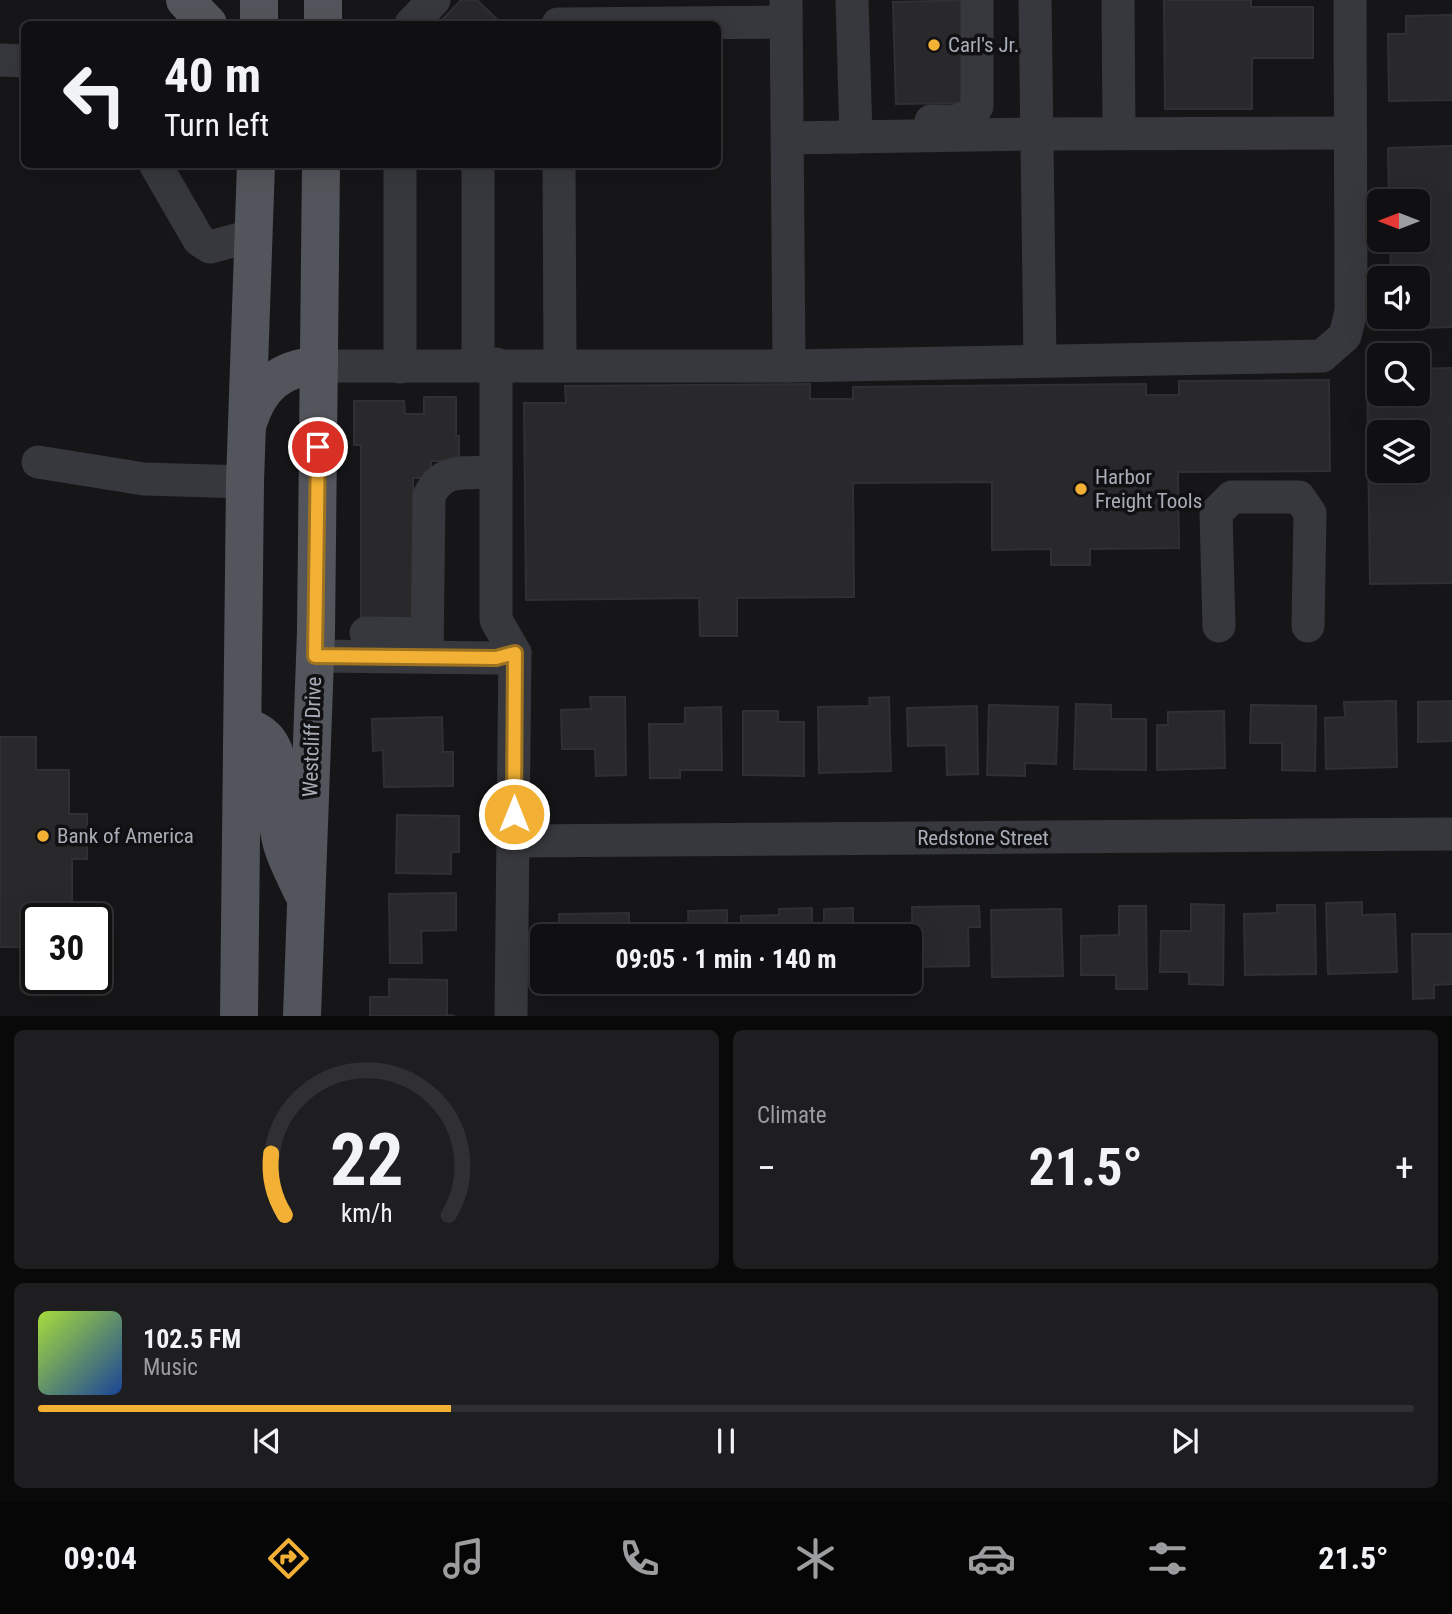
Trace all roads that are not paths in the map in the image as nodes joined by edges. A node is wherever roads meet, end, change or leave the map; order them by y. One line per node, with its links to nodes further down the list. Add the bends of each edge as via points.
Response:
1 (185, 0): 12 (main road)
2 (259, 0): 13 (main road)
3 (323, 0): 14 (main road)
4 (435, 0): 15 (street)
5 (558, 0): 16 (street)
6 (852, 0): 21 (street)
7 (977, 0): 20 (street, via 977,106 967,118)
8 (1035, 0): 24 (street)
9 (1118, 0): 22 (street)
10 (1350, 0): 23 (street)
11 (786, 11): 17 (street); 25 (street)
12 (205, 21)
13 (258, 21)
14 (323, 21)
15 (414, 21)
16 (558, 21)
17 (611, 21)
18 (0, 60): 19 (street)
19 (21, 61)
20 (940, 128): 21 (street); 24 (street)
21 (856, 129): 25 (street)
22 (1119, 133): 23 (street); 24 (street)
23 (1350, 133): 34 (street, via 1351,312 1345,336 1322,356)
24 (1036, 134): 34 (street)
25 (788, 138): 38 (street)
26 (157, 168): 33 (street, via 199,240 210,247)
27 (245, 168): 33 (main road)
28 (256, 168): 33 (main road)
29 (321, 168): 36 (main road, Westcliff Drive)
30 (400, 168): 39 (street)
31 (478, 168): 35 (street)
32 (559, 168): 37 (street)
33 (255, 235): 40 (main road)
34 (1040, 361): 38 (street)
35 (487, 365): 37 (street); 39 (street); 42 (street)
36 (319, 366): 39 (street); 40 (main road, via 296,368 277,377 256,402); 49 (main road, Westcliff Drive)
37 (560, 366): 38 (street)
38 (789, 366)
39 (400, 367)
40 (246, 428): 43 (main road)
41 (38, 462): 43 (street, via 144,479)
42 (496, 472): 47 (street, via 444,476 435,482 429,496); 48 (street, via 496,620)
43 (245, 482): 50 (main road)
44 (1219, 626): 45 (street, via 1216,513 1232,497 1300,497 1310,513)
45 (1308, 626)
46 (366, 633): 47 (street)
47 (427, 645): 48 (street, via 496,658); 49 (street)
48 (515, 653): 52 (street)
49 (315, 656): 53 (main road, Westcliff Drive)
50 (243, 726): 53 (main road, via 260,732 271,744 278,774 281,842); 54 (main road)
51 (1452, 834): 52 (street, Redstone Street)
52 (514, 841): 56 (street)
53 (308, 903): 55 (main road, Westcliff Drive)
54 (239, 1016)
55 (302, 1016)
56 (511, 1016)

